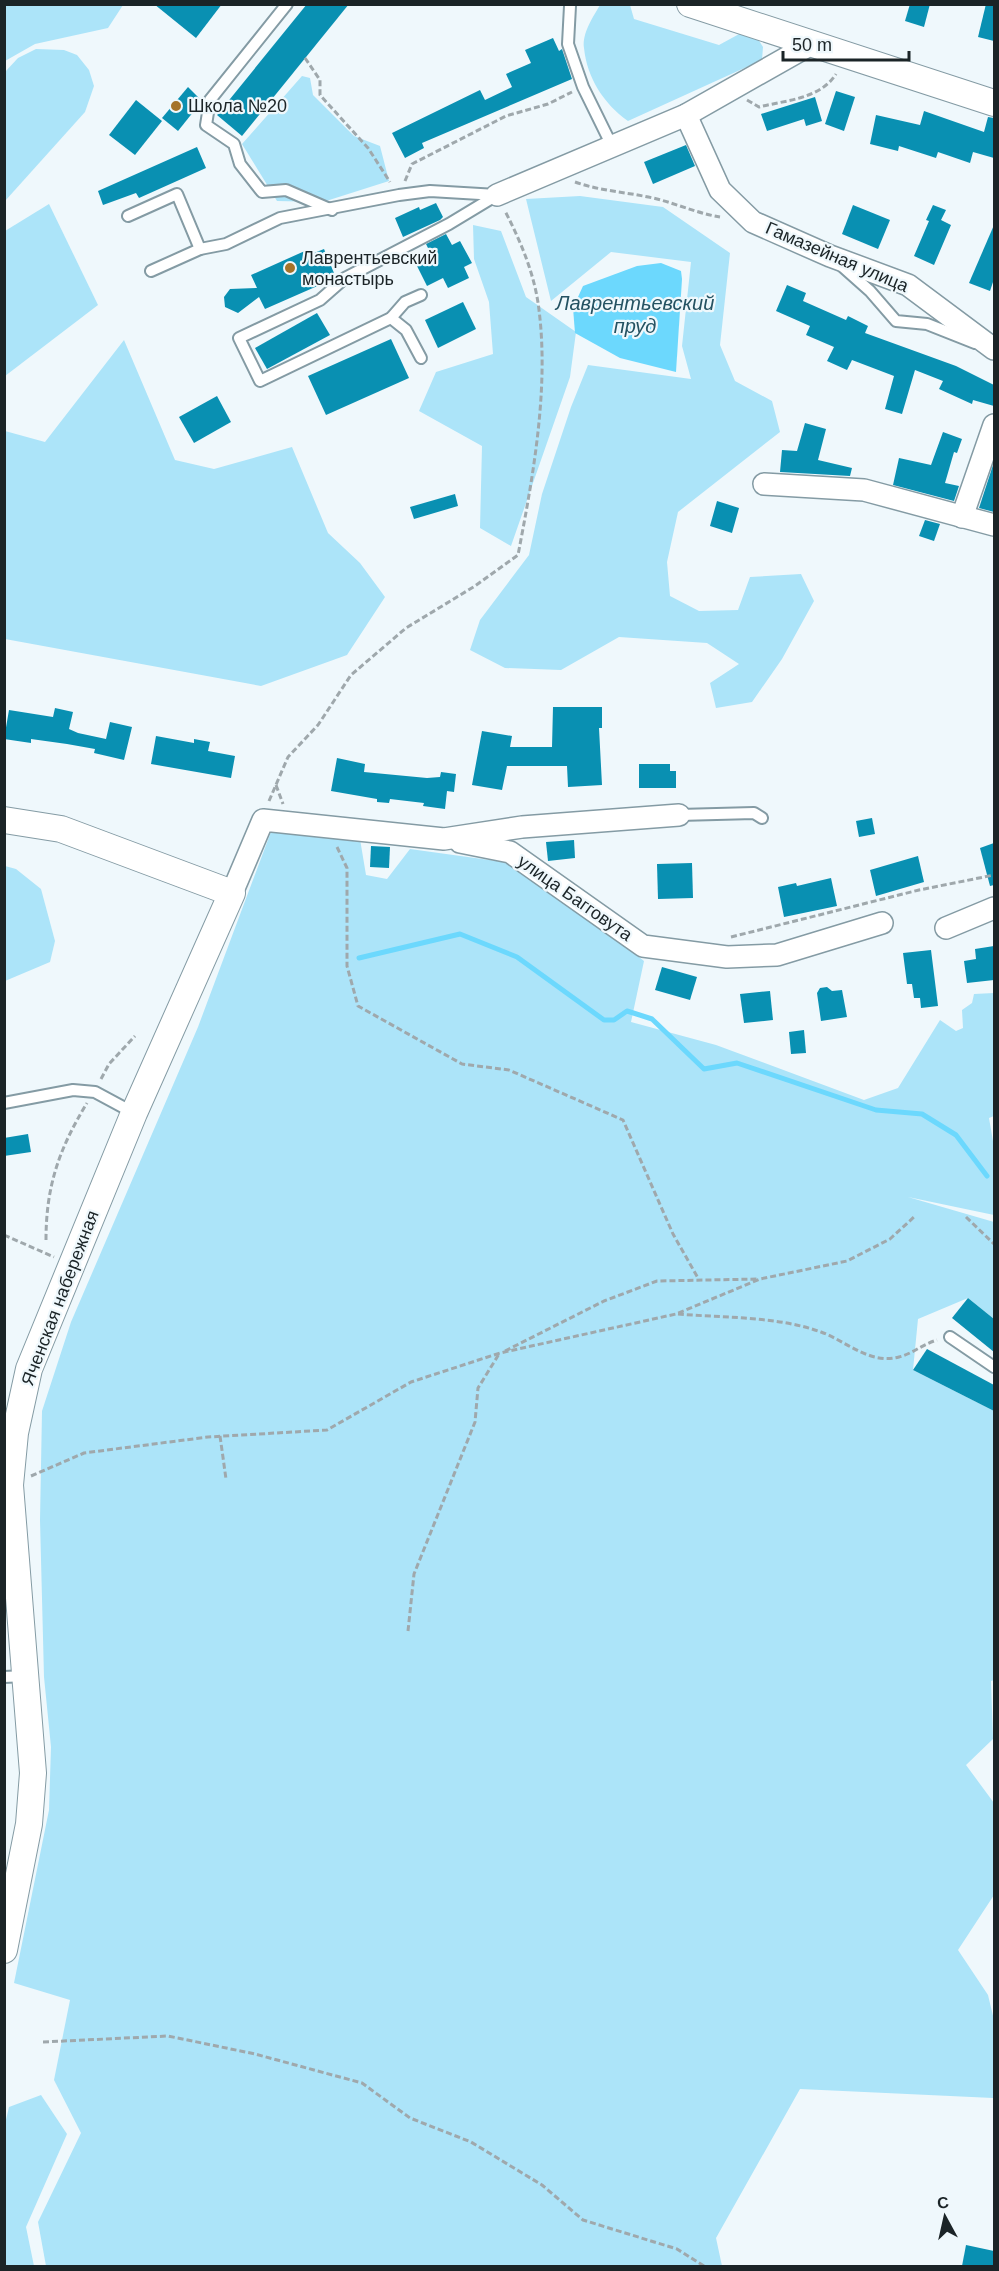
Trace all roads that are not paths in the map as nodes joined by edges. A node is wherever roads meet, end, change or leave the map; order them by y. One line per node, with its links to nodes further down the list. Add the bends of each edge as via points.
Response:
1 (287, 4): 9 (lane, via 210,100 206,124 234,144 240,164 262,192 286,190)
2 (690, 4): 4 (street)
3 (571, 5): 7 (lane, via 568,44 583,87)
4 (813, 43): 5 (street); 6 (street)
5 (994, 103)
6 (686, 116): 7 (street); 12 (street, Гамазейная улица, via 720,190 753,222)
7 (612, 146): 8 (street)
8 (497, 195): 9 (lane, via 430,191); 15 (lane, via 345,278 320,300 239,338 260,381)
9 (332, 210): 11 (lane, via 280,218 226,244)
10 (128, 216): 11 (lane, via 177,195)
11 (200, 249): 13 (lane)
12 (830, 256): 16 (street, Гамазейная улица, via 908,285); 16 (lane, via 870,291 896,321 927,324)
13 (151, 271)
14 (421, 295): 15 (lane, via 405,302)
15 (391, 318): 17 (lane, via 406,330)
16 (992, 348)
17 (421, 358)
18 (994, 425): 20 (street)
19 (764, 484): 20 (street, via 864,490)
20 (962, 517): 21 (street)
21 (994, 525)
22 (679, 815): 23 (lane, via 754,813); 25 (street, via 522,827)
23 (762, 818)
24 (4, 820): 26 (street, via 61,830)
25 (444, 839): 26 (street, Яченская набережная, via 263,820); 28 (street, улица Багговута, via 510,852 643,946 727,957 777,955)
26 (232, 893): 31 (street, Яченская набережная)
27 (994, 908): 29 (street)
28 (882, 923)
29 (946, 928)
30 (4, 1103): 31 (lane, via 73,1090 95,1092)
31 (135, 1113): 34 (street, Яченская набережная, via 29,1369 15,1434 10,1485)
32 (950, 1337): 33 (lane)
33 (994, 1367)
34 (16, 1677): 35 (street, Яченская набережная, via 33,1773 29,1824)
35 (4, 1950)

